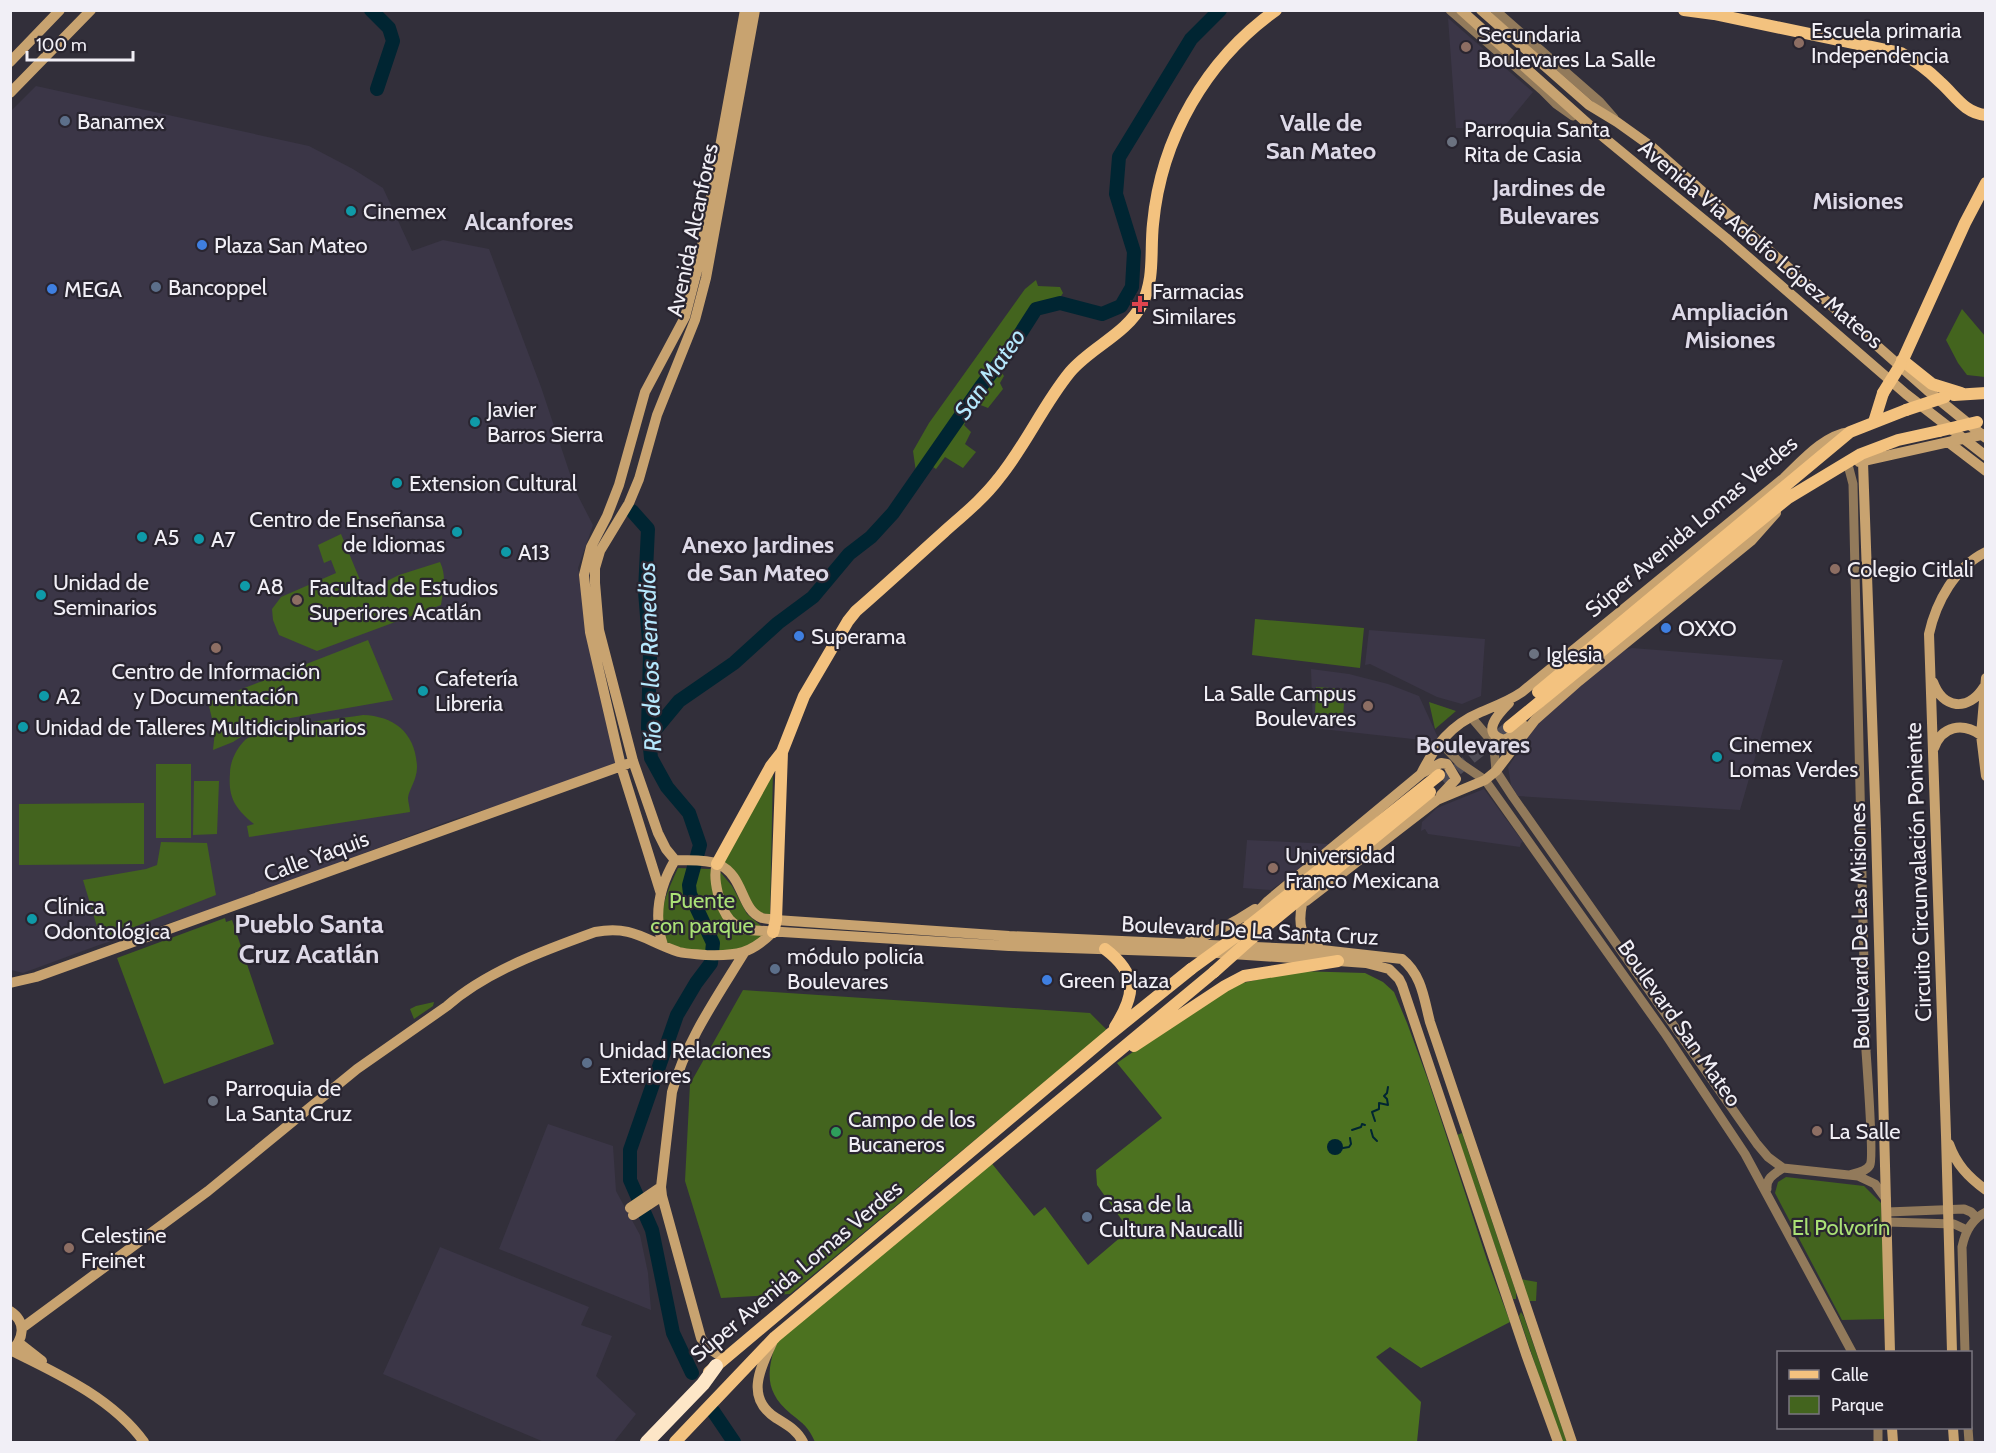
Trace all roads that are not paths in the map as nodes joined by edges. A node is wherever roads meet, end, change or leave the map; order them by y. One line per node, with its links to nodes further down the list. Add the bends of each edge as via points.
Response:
1 (60, 10): 12 (main road)
2 (90, 10): 13 (main road)
3 (745, 10): 23 (main road, Avenida Alcanfores, via 686,317 645,392)
4 (755, 10): 28 (main road, Avenida Alcanfores, via 706,278 695,320)
5 (1276, 10): 43 (main road, via 1227,53 1183,117 1162,172 1153,226 1150,281 1141,307 1069,373 1007,468 974,506 852,616 804,696)
6 (1450, 10): 16 (street, via 1556,104)
7 (1461, 10): 16 (main road, Avenida Via Adolfo López Mateos)
8 (1495, 10): 15 (street, via 1600,102)
9 (1684, 10): 11 (main road)
10 (1481, 11): 15 (main road, Avenida Via Adolfo López Mateos, via 1589,105)
11 (1714, 12): 14 (main road, via 1901,53 1917,62 1966,109)
12 (10, 63)
13 (10, 93)
14 (1986, 115)
15 (1617, 122): 25 (main road, Avenida Via Adolfo López Mateos, via 1652,147 1927,390)
16 (1596, 131): 29 (main road, Avenida Via Adolfo López Mateos, via 1906,394)
17 (1986, 183): 18 (main road)
18 (1901, 362): 19 (main road, via 1932,384); 21 (main road, bridge, via 1883,393)
19 (1961, 393): 20 (main road, Súper Avenida Lomas Verdes); 21 (main road, Súper Avenida Lomas Verdes, bridge)
20 (1986, 393)
21 (1874, 422): 24 (main road, Súper Avenida Lomas Verdes)
22 (1981, 422): 30 (main road, Súper Avenida Lomas Verdes, bridge, via 1878,447)
23 (633, 432): 28 (main road); 46 (main road, Avenida Alcanfores, via 613,503 591,547 584,575 590,632)
24 (1850, 432): 26 (main road, Súper Avenida Lomas Verdes); 38 (main road, Súper Avenida Lomas Verdes, via 1823,443)
25 (1986, 436): 27 (main road, bridge)
26 (1839, 441): 32 (main road); 34 (main road, Súper Avenida Lomas Verdes, via 1506,724)
27 (1951, 441): 31 (main road); 33 (main road)
28 (650, 442): 45 (main road, Avenida Alcanfores, via 629,503 600,551 594,583 599,630)
29 (1986, 456)
30 (1846, 461): 31 (main road); 32 (main road, Súper Avenida Lomas Verdes); 73 (street, Boulevard De Las Misiones, via 1853,484 1866,1051 1872,1154 1868,1168)
31 (1863, 462): 77 (main road, Boulevard De Las Misiones)
32 (1836, 470): 34 (main road, Súper Avenida Lomas Verdes)
33 (1986, 471)
34 (1788, 498): 40 (main road, Súper Avenida Lomas Verdes, via 1752,540)
35 (1986, 552): 36 (main road, Circuito Circunvalación Poniente, via 1963,568 1935,611 1929,634)
36 (1931, 674): 37 (main road, via 1939,694 1952,704 1971,700); 44 (main road, Circuito Circunvalación Poniente)
37 (1985, 682): 41 (main road)
38 (1511, 700): 39 (main road, Súper Avenida Lomas Verdes); 40 (main road, via 1492,723 1500,739 1505,740)
39 (1471, 717): 42 (main road, Súper Avenida Lomas Verdes); 47 (street, Boulevard San Mateo, via 1494,748)
40 (1534, 720): 47 (main road, Súper Avenida Lomas Verdes)
41 (1981, 735): 44 (main road, via 1954,727 1939,738); 49 (main road)
42 (1440, 742): 48 (main road, Súper Avenida Lomas Verdes); 50 (street, Boulevard San Mateo)
43 (782, 752): 53 (main road); 57 (main road)
44 (1933, 752): 71 (main road, Circuito Circunvalación Poniente)
45 (633, 761): 46 (main road, Calle Yaquis); 52 (main road, Avenida Alcanfores, via 658,833)
46 (621, 766): 54 (main road); 67 (main road, Calle Yaquis)
47 (1496, 771): 50 (main road, Súper Avenida Lomas Verdes); 72 (street, Boulevard San Mateo, via 1743,1125 1768,1157)
48 (1421, 774): 51 (main road, via 1444,762 1456,776); 55 (main road, Súper Avenida Lomas Verdes)
49 (1986, 776)
50 (1485, 780): 51 (main road, Súper Avenida Lomas Verdes); 75 (street, Boulevard San Mateo, via 1685,1064)
51 (1437, 800): 56 (main road, Súper Avenida Lomas Verdes)
52 (675, 860): 53 (main road); 54 (main road)
53 (712, 863): 57 (main road, Boulevard De La Santa Cruz, via 729,871 756,914); 57 (main road, Boulevard De La Santa Cruz, via 729,919 741,928)
54 (661, 894): 61 (main road, via 658,923)
55 (1268, 901): 58 (main road, Súper Avenida Lomas Verdes); 60 (main road, via 1217,931 1189,941)
56 (1302, 904): 59 (main road, Súper Avenida Lomas Verdes); 63 (main road, via 1302,932)
57 (775, 926): 60 (main road, Boulevard De La Santa Cruz); 62 (main road, Boulevard De La Santa Cruz, via 1009,946); 64 (main road, via 756,947)
58 (1235, 936): 59 (main road, Súper Avenida Lomas Verdes, via 1441,778); 69 (main road, Súper Avenida Lomas Verdes, bridge)
59 (1253, 937): 70 (main road, Súper Avenida Lomas Verdes, bridge)
60 (1164, 944): 63 (main road, Boulevard De La Santa Cruz)
61 (663, 945): 64 (main road, via 679,952 724,956); 85 (main road, via 631,932 595,932 524,959 457,996 357,1069 208,1191)
62 (1105, 949): 65 (main road, Boulevard De La Santa Cruz); 69 (main road, via 1124,966 1131,991 1126,1008)
63 (1322, 950): 100 (main road, Boulevard De La Santa Cruz, via 1401,959 1416,973)
64 (744, 953): 76 (main road, via 696,1033 676,1077)
65 (1338, 961): 70 (main road, via 1244,976); 99 (main road, Boulevard De La Santa Cruz, via 1389,969 1402,985)
66 (10, 976): 67 (main road)
67 (36, 977): 68 (main road, Calle Yaquis)
68 (10, 983)
69 (1109, 1035): 87 (main road, Súper Avenida Lomas Verdes)
70 (1109, 1059): 86 (main road, Súper Avenida Lomas Verdes)
71 (1946, 1135): 74 (main road, via 1957,1162); 79 (main road, Circuito Circunvalación Poniente)
72 (1783, 1168): 73 (street); 75 (street, via 1769,1178)
73 (1849, 1175): 77 (street, via 1867,1179)
74 (1986, 1190)
75 (1767, 1192): 89 (street, Boulevard San Mateo)
76 (657, 1194): 78 (main road); 93 (main road, via 700,1338)
77 (1886, 1199): 81 (main road, Boulevard De Las Misiones)
78 (633, 1210)
79 (1948, 1211): 80 (street, via 1964,1209); 81 (street); 82 (main road, Circuito Circunvalación Poniente)
80 (1981, 1215): 83 (street)
81 (1887, 1217): 82 (street); 90 (main road, Boulevard De Las Misiones)
82 (1948, 1224): 83 (street); 91 (main road, Circuito Circunvalación Poniente)
83 (1967, 1230): 92 (street, via 1962,1247)
84 (10, 1311): 85 (main road)
85 (22, 1328): 88 (main road)
86 (775, 1337): 87 (main road); 97 (main road, Súper Avenida Lomas Verdes); 98 (main road, via 759,1369 758,1393 769,1413 794,1430)
87 (749, 1338): 93 (main road, Súper Avenida Lomas Verdes)
88 (14, 1348): 94 (main road, via 114,1411)
89 (1851, 1351)
90 (1890, 1351)
91 (1952, 1351)
92 (1965, 1351)
93 (720, 1362): 95 (main road, Súper Avenida Lomas Verdes, via 685,1394); 96 (highway)
94 (144, 1443)
95 (642, 1443)
96 (647, 1443)
97 (675, 1443)
98 (803, 1443)
99 (1558, 1443)
100 (1572, 1443)

